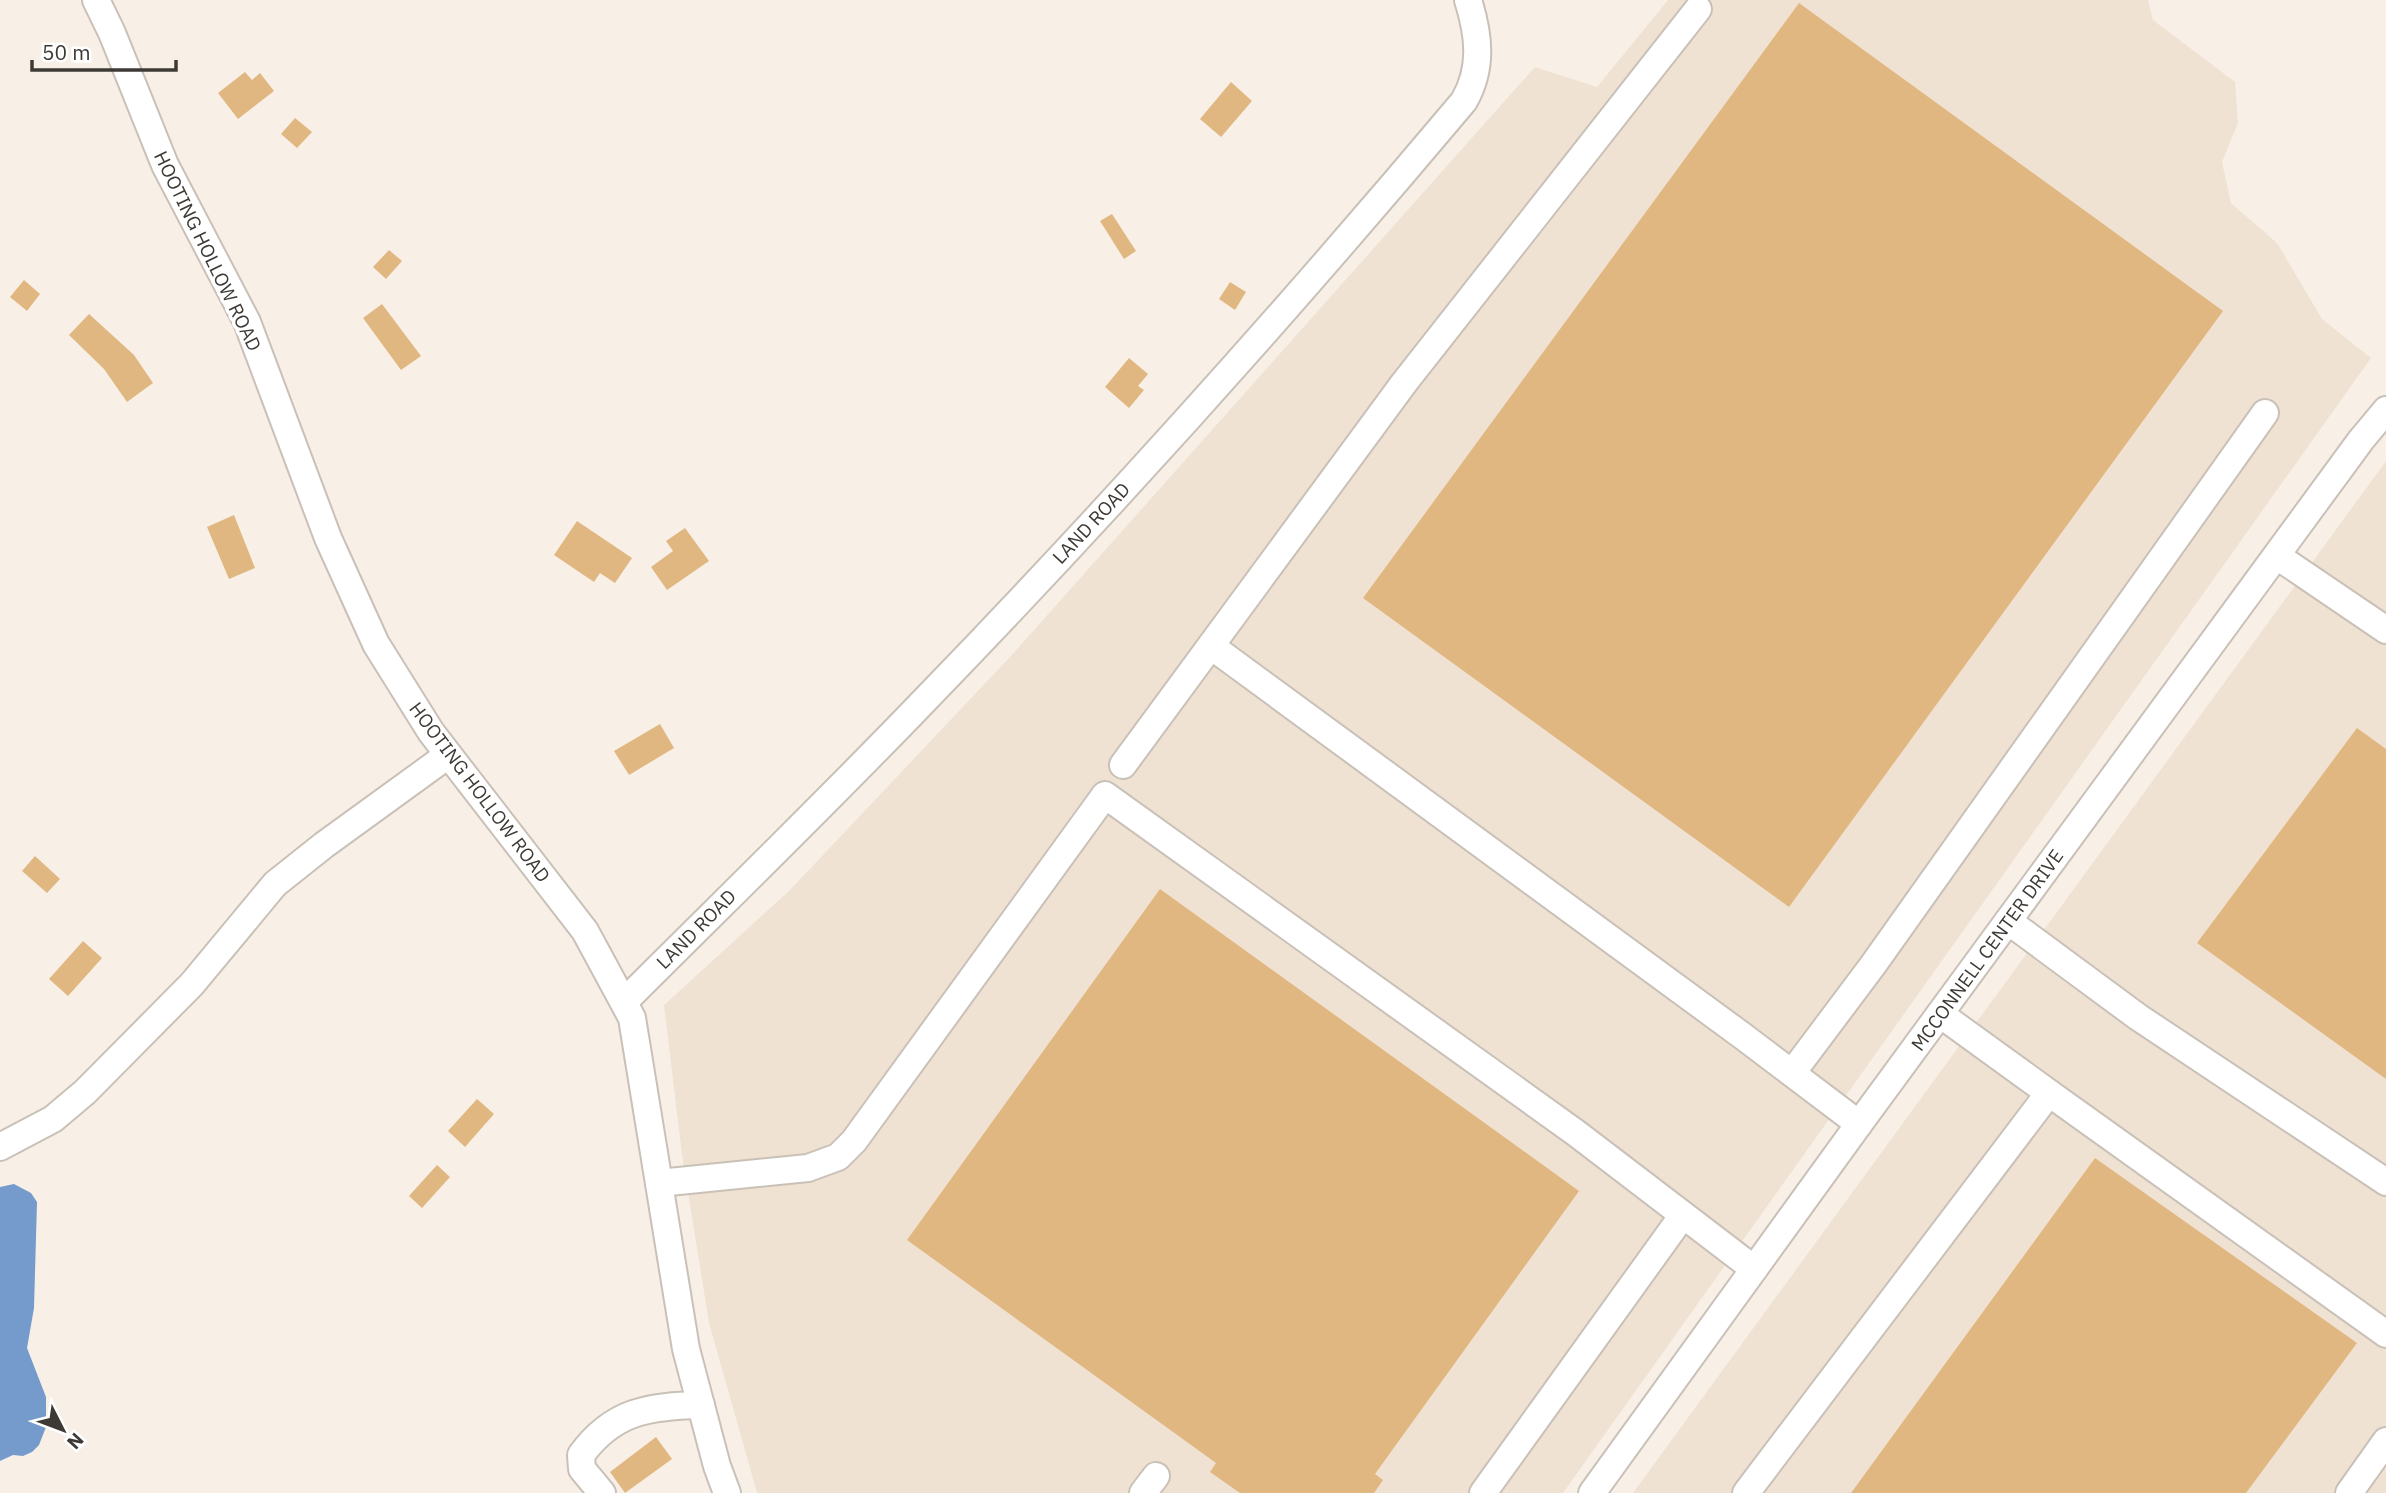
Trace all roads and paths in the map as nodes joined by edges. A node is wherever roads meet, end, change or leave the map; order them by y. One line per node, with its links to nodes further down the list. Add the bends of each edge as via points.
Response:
1 (96, 0): 9 (street, HOOTING HOLLOW ROAD, via 165,166 247,322 328,538 376,644)
2 (1468, 0): 12 (street, LAND ROAD, via 1476,25 1478,62 1473,85 1347,241 1185,423 922,704)
3 (1698, 9): 8 (street, via 1404,383)
4 (2386, 410): 6 (street, MCCONNELL CENTER DRIVE)
5 (2265, 413): 14 (street, via 1889,943)
6 (2277, 555): 7 (street); 11 (street, MCCONNELL CENTER DRIVE)
7 (2386, 630)
8 (1211, 646): 10 (street); 14 (street)
9 (449, 755): 12 (street, HOOTING HOLLOW ROAD, via 585,931); 17 (street, via 275,884 192,984 85,1092 53,1119)
10 (1123, 765)
11 (2008, 921): 13 (street, MCCONNELL CENTER DRIVE); 18 (street, via 2138,1017)
12 (625, 1001): 19 (street, HOOTING HOLLOW ROAD, via 632,1018)
13 (1940, 1014): 15 (street); 16 (street, MCCONNELL CENTER DRIVE)
14 (1791, 1073): 16 (street)
15 (2049, 1093): 22 (street); 30 (street)
16 (1859, 1124): 21 (street, MCCONNELL CENTER DRIVE)
17 (0, 1147)
18 (2386, 1182)
19 (659, 1183): 20 (street, via 808,1168 838,1157 1105,795); 23 (street, HOOTING HOLLOW ROAD, via 686,1349)
20 (1683, 1215): 21 (street); 25 (street)
21 (1754, 1269): 29 (street, MCCONNELL CENTER DRIVE)
22 (2386, 1334)
23 (701, 1405): 26 (street, via 642,1410 617,1421 593,1440 581,1455 582,1469); 27 (street, HOOTING HOLLOW ROAD)
24 (2386, 1441): 31 (street)
25 (1490, 1484): 28 (street)
26 (602, 1493)
27 (727, 1493)
28 (1463, 1493)
29 (1592, 1493)
30 (1746, 1493)
31 (2349, 1493)

